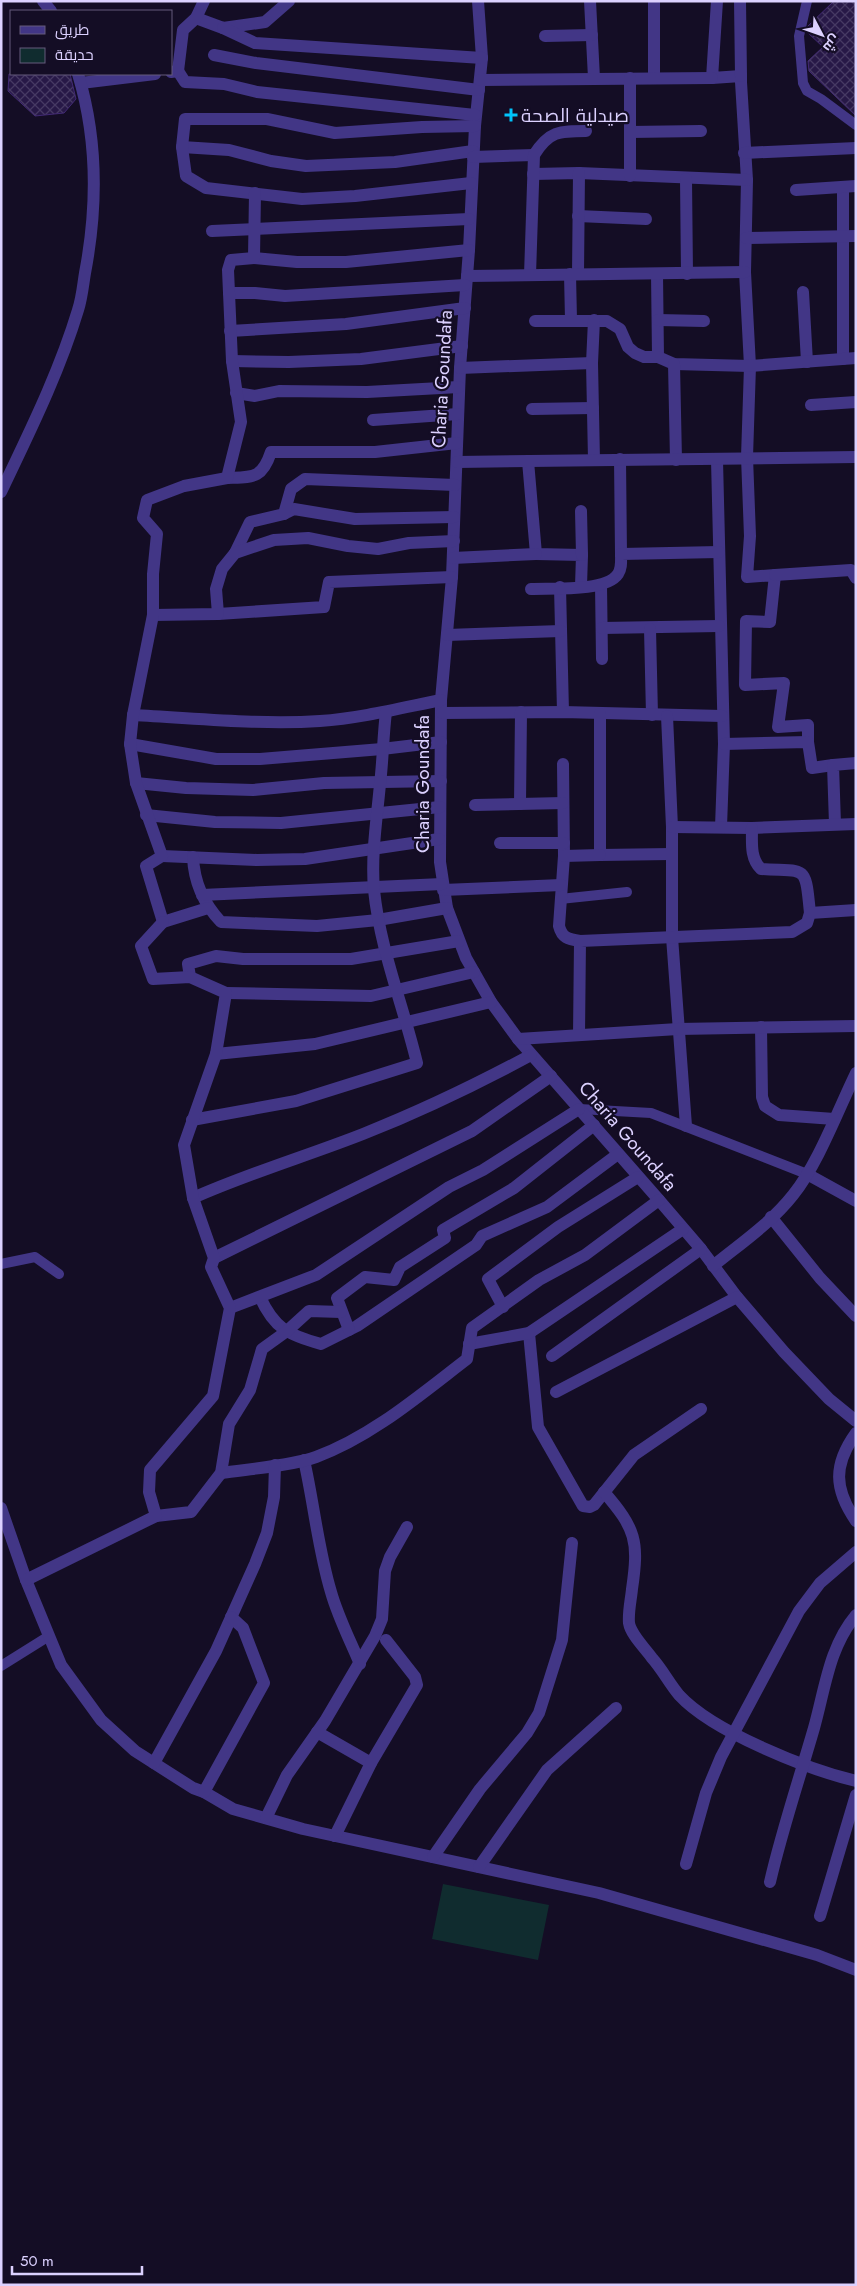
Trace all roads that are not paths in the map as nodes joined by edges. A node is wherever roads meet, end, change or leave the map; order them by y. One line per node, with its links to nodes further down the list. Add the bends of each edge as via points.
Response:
1 (204, 1): 9 (street)
2 (289, 1): 10 (street, via 265,22)
3 (478, 1): 14 (street, Charia Goundafa)
4 (590, 1): 11 (street)
5 (654, 1): 21 (street)
6 (716, 1): 22 (street)
7 (740, 1): 17 (street)
8 (807, 1): 25 (lane, via 799,36 803,83 807,91)
9 (196, 18): 10 (street); 15 (street, via 183,30)
10 (223, 28): 14 (street, via 255,43)
11 (592, 35): 12 (street); 19 (street)
12 (545, 36)
13 (214, 56): 23 (street)
14 (482, 58): 23 (street, Charia Goundafa)
15 (175, 71): 24 (street, via 185,82 224,84 258,92)
16 (136, 75): 18 (street)
17 (741, 76): 22 (street); 31 (street)
18 (80, 78): 95 (street, via 92,131 96,185 90,249 78,309 42,404)
19 (594, 78): 20 (street); 23 (street)
20 (630, 78): 21 (street); 28 (street)
21 (654, 78): 22 (street)
22 (712, 78)
23 (480, 85): 24 (street, Charia Goundafa)
24 (475, 120): 29 (street, via 335,133 268,119 185,119); 32 (street, Charia Goundafa)
25 (856, 125)
26 (586, 131): 33 (street, via 553,134)
27 (701, 131): 28 (street)
28 (630, 132): 36 (street)
29 (182, 147): 32 (street, via 229,150 306,166); 42 (street, via 186,176 206,188)
30 (856, 148): 31 (street)
31 (744, 153): 38 (street)
32 (473, 154): 33 (street); 39 (street, Charia Goundafa)
33 (534, 155): 35 (street)
34 (579, 173): 35 (street); 36 (street); 43 (street)
35 (533, 174): 56 (street)
36 (630, 176): 37 (street)
37 (686, 179): 38 (street); 55 (street)
38 (747, 180): 49 (street)
39 (471, 184): 42 (street, via 302,199); 44 (street, Charia Goundafa)
40 (849, 187): 41 (street); 48 (street)
41 (796, 190)
42 (255, 193): 46 (street)
43 (578, 216): 45 (street); 53 (street)
44 (469, 219): 46 (street); 50 (street, Charia Goundafa)
45 (646, 220)
46 (254, 228): 47 (street); 51 (street)
47 (212, 231)
48 (849, 236): 49 (street); 69 (street)
49 (746, 238): 52 (street)
50 (469, 250): 51 (street, via 346,262); 57 (street, Charia Goundafa)
51 (254, 258): 59 (street, via 231,260)
52 (745, 272): 55 (street); 74 (street)
53 (574, 274): 54 (street); 56 (street); 61 (street)
54 (658, 274): 55 (street); 63 (street)
55 (687, 274)
56 (530, 275): 57 (street)
57 (466, 280): 59 (street, via 284,296); 60 (street, Charia Goundafa)
58 (803, 292): 71 (street)
59 (229, 293): 66 (street)
60 (465, 308): 66 (street, via 346,324); 67 (street, Charia Goundafa)
61 (571, 320): 62 (street); 64 (street)
62 (594, 320): 68 (street, via 614,324 635,354); 72 (street)
63 (658, 320): 65 (street); 68 (street)
64 (535, 321)
65 (704, 321)
66 (230, 330): 70 (street)
67 (462, 346): 70 (street, via 361,359); 75 (street, Charia Goundafa)
68 (658, 357): 73 (street)
69 (849, 359): 71 (street)
70 (232, 361): 77 (street)
71 (807, 362): 74 (street)
72 (592, 364): 75 (street); 80 (street)
73 (674, 364): 74 (street); 89 (street)
74 (750, 366): 85 (street)
75 (460, 368): 76 (street, Charia Goundafa)
76 (459, 387): 77 (street, via 367,392 279,391 255,396); 82 (street, Charia Goundafa)
77 (236, 393): 93 (street, via 241,422)
78 (856, 402): 79 (street)
79 (811, 405)
80 (592, 408): 81 (street); 88 (street)
81 (532, 409)
82 (458, 414): 83 (street); 84 (street, Charia Goundafa)
83 (373, 420)
84 (457, 443): 92 (street, Charia Goundafa); 93 (street, via 375,452 271,452 265,468 251,477)
85 (747, 457): 86 (street); 90 (street); 106 (street, via 750,536 747,577)
86 (856, 457)
87 (620, 459): 88 (street); 89 (street); 103 (street)
88 (594, 460): 91 (street)
89 (676, 460): 90 (street)
90 (717, 460): 100 (street)
91 (528, 461): 92 (street); 102 (street)
92 (457, 462): 94 (street, Charia Goundafa)
93 (227, 478): 114 (street, via 184,486 147,500 143,518 157,534)
94 (455, 485): 97 (street, via 305,480 291,489); 98 (street, Charia Goundafa)
95 (1, 492)
96 (581, 511): 104 (street)
97 (284, 514): 98 (street, via 294,510 355,519); 101 (street, via 250,522)
98 (454, 516): 99 (street, Charia Goundafa)
99 (454, 542): 101 (street, via 409,543 378,549 308,538 274,540); 105 (street, Charia Goundafa)
100 (719, 552): 103 (street); 115 (street)
101 (235, 553): 113 (street, via 222,569 216,589)
102 (536, 554): 104 (street); 105 (street)
103 (621, 554): 109 (street, via 619,573)
104 (582, 555): 110 (street)
105 (453, 558): 107 (street, Charia Goundafa)
106 (775, 575): 108 (street, via 851,570); 132 (street, via 770,622 746,621 745,685 784,683 778,727 808,725)
107 (452, 577): 113 (street, via 329,582 324,607); 119 (street, Charia Goundafa)
108 (856, 578)
109 (601, 585): 110 (street); 116 (street)
110 (581, 586): 111 (street)
111 (560, 587): 112 (street); 118 (street)
112 (531, 589)
113 (218, 614): 114 (street)
114 (153, 615): 127 (street)
115 (719, 626): 117 (street); 130 (street)
116 (602, 628): 117 (street); 120 (street)
117 (650, 629): 128 (street)
118 (561, 631): 119 (street); 124 (street)
119 (447, 635): 121 (street, Charia Goundafa)
120 (602, 660)
121 (441, 700): 122 (street); 125 (street, Charia Goundafa)
122 (386, 712): 127 (street, via 321,720 261,721); 135 (street)
123 (520, 712): 124 (street); 125 (street); 143 (street)
124 (563, 712): 126 (street)
125 (442, 713): 131 (street, Charia Goundafa)
126 (600, 714): 128 (street); 158 (street)
127 (133, 715): 133 (street)
128 (652, 715): 129 (street)
129 (667, 716): 130 (street); 150 (street)
130 (722, 716): 134 (street)
131 (441, 742): 135 (street); 140 (street, Charia Goundafa)
132 (808, 742): 134 (street); 138 (street, via 812,768)
133 (130, 744): 135 (street, via 216,759 260,759); 141 (street)
134 (724, 744): 151 (street)
135 (382, 749): 139 (street)
136 (856, 763): 138 (street)
137 (563, 764): 142 (street)
138 (833, 765): 148 (street)
139 (381, 781): 140 (street); 141 (street, via 253,790); 146 (street)
140 (441, 781): 145 (street, Charia Goundafa)
141 (136, 784): 147 (street)
142 (564, 803): 143 (street); 155 (street)
143 (520, 804): 144 (street)
144 (475, 805)
145 (440, 807): 146 (street); 153 (street, Charia Goundafa)
146 (377, 813): 147 (street, via 281,823 215,822); 156 (street)
147 (146, 814): 159 (street)
148 (836, 824): 149 (street); 152 (street)
149 (856, 824)
150 (672, 826): 151 (street); 157 (street)
151 (721, 827): 152 (street)
152 (752, 828): 171 (street, via 755,864 761,869 794,869 803,874 807,879)
153 (439, 839): 156 (street); 163 (street, Charia Goundafa)
154 (500, 843): 155 (street)
155 (564, 843): 160 (street)
156 (374, 849): 161 (street, via 305,859); 164 (street)
157 (671, 854): 158 (street); 174 (street)
158 (600, 855): 160 (street)
159 (162, 856): 161 (street); 173 (street, via 146,866)
160 (564, 856): 162 (street)
161 (193, 857): 166 (street)
162 (561, 885): 163 (street); 167 (street)
163 (443, 887): 164 (street); 169 (street, Charia Goundafa)
164 (374, 888): 166 (street); 172 (street)
165 (627, 892): 167 (lane)
166 (202, 895): 168 (street)
167 (560, 899): 176 (street, via 560,932 568,939)
168 (208, 908): 172 (street, via 221,922 317,926); 173 (street)
169 (447, 908): 172 (street); 175 (street, Charia Goundafa)
170 (856, 910): 171 (street)
171 (810, 912): 174 (street, via 807,923 792,932)
172 (378, 920): 177 (street)
173 (164, 922): 179 (street, via 141,946 153,979)
174 (672, 937): 176 (street); 186 (street)
175 (459, 941): 177 (street); 178 (street, Charia Goundafa)
176 (580, 941): 187 (street)
177 (387, 954): 179 (street, via 351,959 216,956 188,964); 180 (street)
178 (474, 972): 180 (street); 182 (street, Charia Goundafa)
179 (190, 977): 181 (street)
180 (395, 990): 181 (street, via 371,996); 183 (street)
181 (226, 993): 189 (street)
182 (491, 1002): 183 (street); 188 (street, Charia Goundafa)
183 (407, 1022): 189 (street, via 315,1044); 195 (street, via 417,1063 296,1101)
184 (856, 1026): 185 (street)
185 (761, 1028): 186 (street); 194 (street, via 762,1097 765,1106 779,1115)
186 (678, 1029): 187 (street); 197 (street)
187 (579, 1035): 188 (street)
188 (518, 1039): 190 (street, Charia Goundafa)
189 (216, 1054): 195 (street)
190 (531, 1054): 192 (street, Charia Goundafa); 201 (street, via 463,1092)
191 (856, 1073): 194 (street)
192 (551, 1076): 193 (street, Charia Goundafa); 207 (street, via 472,1131)
193 (579, 1109): 196 (street, Charia Goundafa); 197 (lane, via 652,1113); 211 (street, via 483,1170 449,1186 316,1275)
194 (834, 1118): 199 (street)
195 (192, 1120): 201 (street, via 184,1145)
196 (594, 1125): 198 (street, Charia Goundafa); 215 (street, via 514,1188 443,1230 446,1238 400,1267 394,1280 365,1277 337,1298)
197 (686, 1126): 199 (lane)
198 (618, 1154): 200 (street, Charia Goundafa); 217 (street, via 547,1207 482,1236 476,1245)
199 (807, 1174): 203 (street); 204 (street, via 793,1196)
200 (638, 1177): 202 (street, Charia Goundafa); 213 (street, via 558,1227 488,1279)
201 (193, 1198): 207 (street)
202 (659, 1200): 205 (street, Charia Goundafa); 213 (street, via 585,1254 539,1280)
203 (856, 1201)
204 (772, 1217): 209 (street); 216 (street, via 820,1278)
205 (683, 1229): 206 (street, Charia Goundafa); 219 (street)
206 (700, 1249): 209 (street, Charia Goundafa); 221 (street)
207 (214, 1258): 214 (street, via 211,1267)
208 (1, 1264): 210 (lane, via 35,1257)
209 (713, 1266): 212 (street, Charia Goundafa)
210 (59, 1274)
211 (260, 1297): 214 (street); 218 (street, via 269,1317)
212 (737, 1298): 222 (street); 224 (street, Charia Goundafa, via 804,1372)
213 (503, 1307): 220 (street, via 472,1328)
214 (230, 1308): 231 (street, via 214,1396 150,1470 149,1492)
215 (341, 1312): 217 (street); 218 (street, via 309,1311)
216 (856, 1316)
217 (349, 1330): 218 (street, via 321,1344)
218 (287, 1331): 228 (street, via 262,1349 250,1390 229,1424)
219 (528, 1333): 220 (street); 229 (street, via 538,1427 579,1503 590,1507)
220 (469, 1344): 226 (street, via 467,1359 403,1408 354,1441)
221 (552, 1356)
222 (556, 1392)
223 (701, 1409): 229 (street, via 634,1455)
224 (856, 1421)
225 (856, 1433): 232 (street, via 845,1448 839,1466 841,1494)
226 (304, 1460): 227 (street); 241 (street, via 330,1590)
227 (274, 1465): 228 (street); 238 (street, via 274,1497 267,1533)
228 (221, 1473): 231 (street, via 191,1512)
229 (604, 1492): 245 (street, via 626,1517 633,1532 636,1562 630,1606 632,1630 679,1694 694,1708)
230 (1, 1508): 236 (street)
231 (156, 1516): 236 (street)
232 (856, 1521)
233 (407, 1527): 241 (street, via 385,1571 382,1619)
234 (572, 1543): 254 (street, via 562,1640 539,1713)
235 (856, 1552): 245 (street, via 820,1583 799,1611)
236 (26, 1580): 239 (street)
237 (856, 1615): 248 (street, via 845,1629 830,1662)
238 (231, 1618): 246 (street); 250 (street, via 243,1628 264,1683)
239 (49, 1636): 242 (lane); 246 (street, via 61,1665 101,1720 135,1751)
240 (386, 1640): 247 (street, via 415,1677 417,1685)
241 (360, 1664): 244 (street)
242 (1, 1666)
243 (616, 1708): 256 (street, via 547,1770)
244 (317, 1732): 247 (street); 252 (street, via 287,1775)
245 (734, 1733): 248 (street); 255 (street, via 706,1794)
246 (154, 1763): 250 (street)
247 (370, 1763): 253 (street)
248 (803, 1764): 249 (street); 257 (street)
249 (856, 1781)
250 (204, 1792): 252 (street, via 233,1809)
251 (856, 1795): 258 (street)
252 (266, 1818): 253 (street)
253 (335, 1836): 254 (street)
254 (433, 1857): 256 (street)
255 (686, 1864)
256 (479, 1867): 259 (street, via 698,1919)
257 (770, 1882)
258 (820, 1916)
259 (856, 1970)

